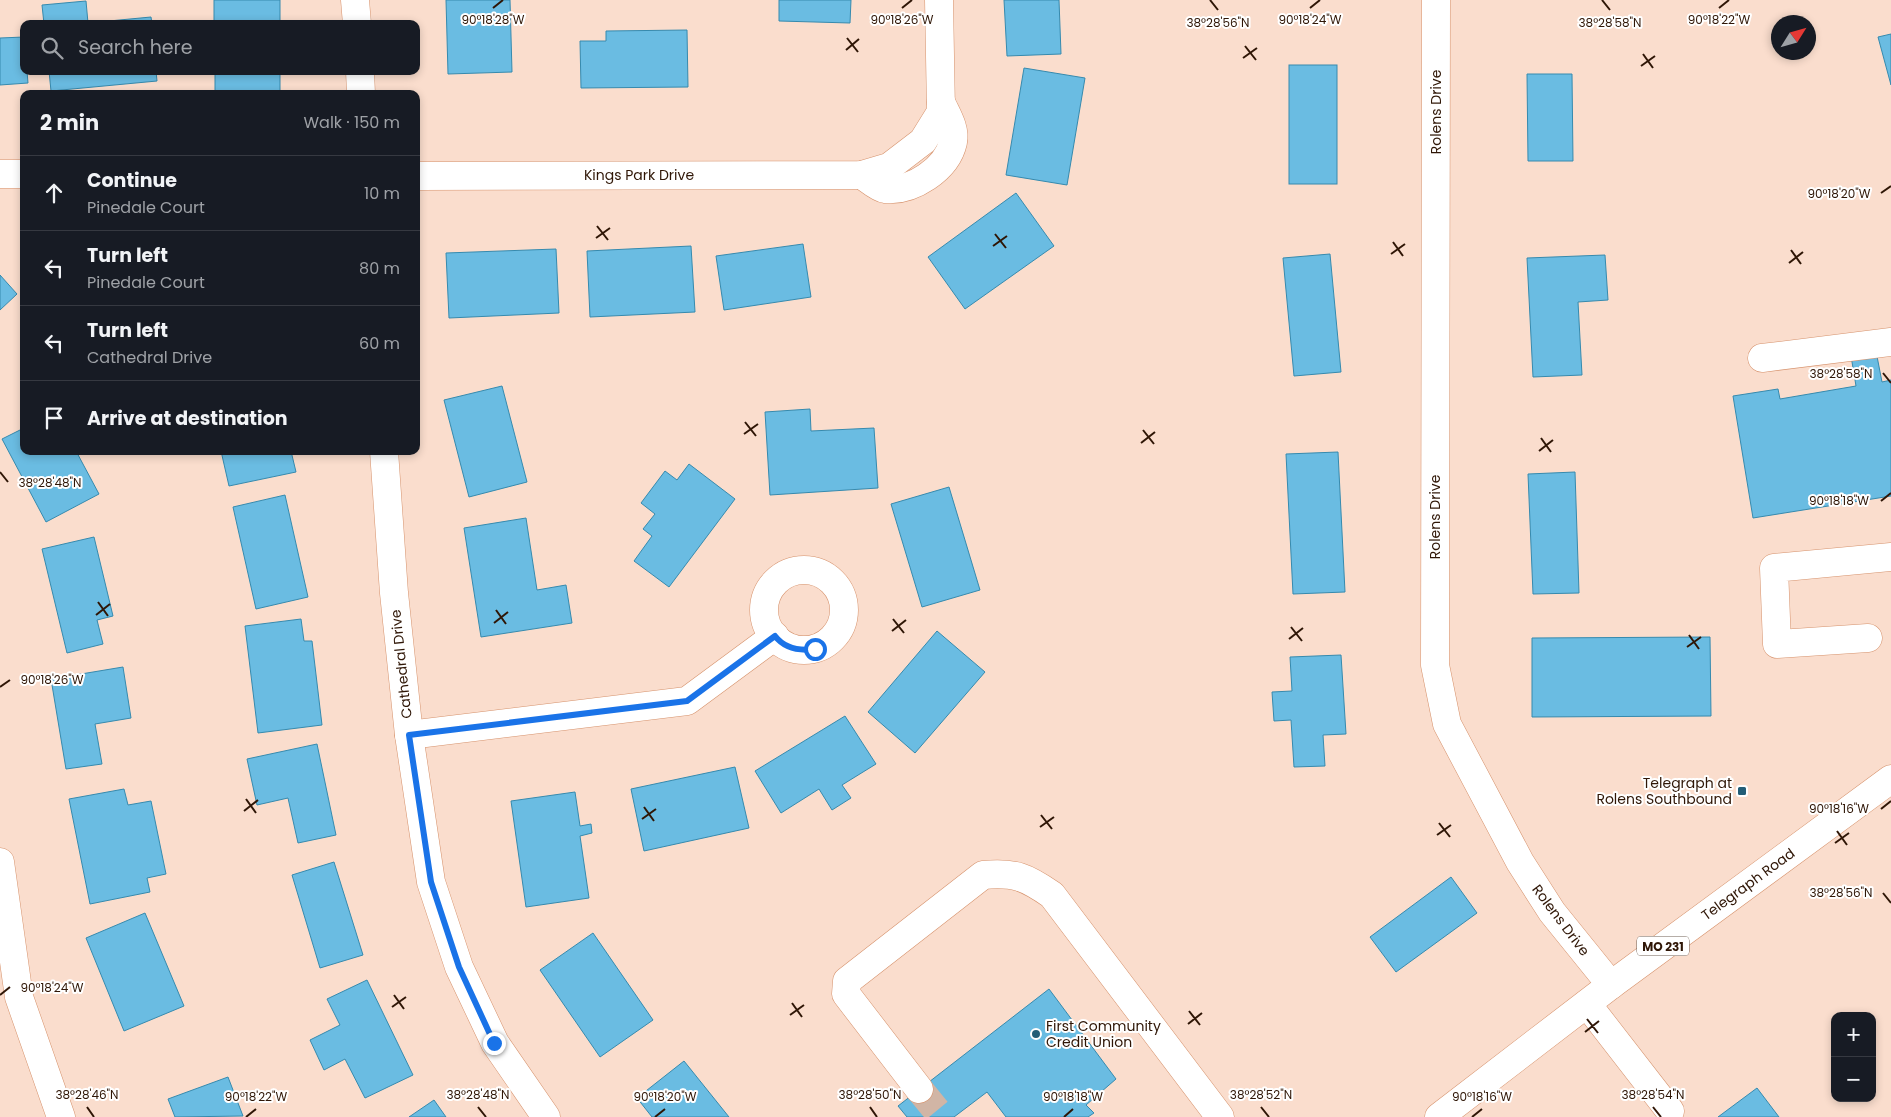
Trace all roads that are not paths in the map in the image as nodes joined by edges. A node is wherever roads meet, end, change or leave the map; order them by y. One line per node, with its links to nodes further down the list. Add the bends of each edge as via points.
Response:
1 (355, 0): 4 (street)
2 (939, 0): 9 (street, Kings Park Drive, via 941,112 922,141 889,167 862,175)
3 (1436, 0): 19 (street, Rolens Drive, via 1435,665 1448,724 1520,862 1552,912)
4 (357, 20)
5 (360, 75): 6 (street)
6 (361, 90)
7 (0, 174): 8 (street)
8 (20, 174)
9 (420, 176)
10 (1891, 342): 11 (street)
11 (1762, 358)
12 (384, 455): 16 (street, Cathedral Drive)
13 (1891, 557): 15 (street, via 1774,568 1777,644)
14 (775, 636): 16 (street, via 687,701)
15 (1868, 638)
16 (409, 735): 24 (street, Cathedral Drive, via 431,882 459,967 494,1043)
17 (1891, 780): 19 (street, Telegraph Road / MO 231)
18 (0, 862): 23 (street, via 19,997)
19 (1611, 985): 20 (street, Telegraph Road / MO 231)
20 (1587, 1004): 22 (street); 26 (street, Telegraph Road / MO 231)
21 (919, 1089): 25 (street, via 846,994 847,981 983,875 1004,873 1030,880 1052,895)
22 (1670, 1111)
23 (61, 1117)
24 (546, 1117)
25 (1220, 1117)
26 (1439, 1117)

